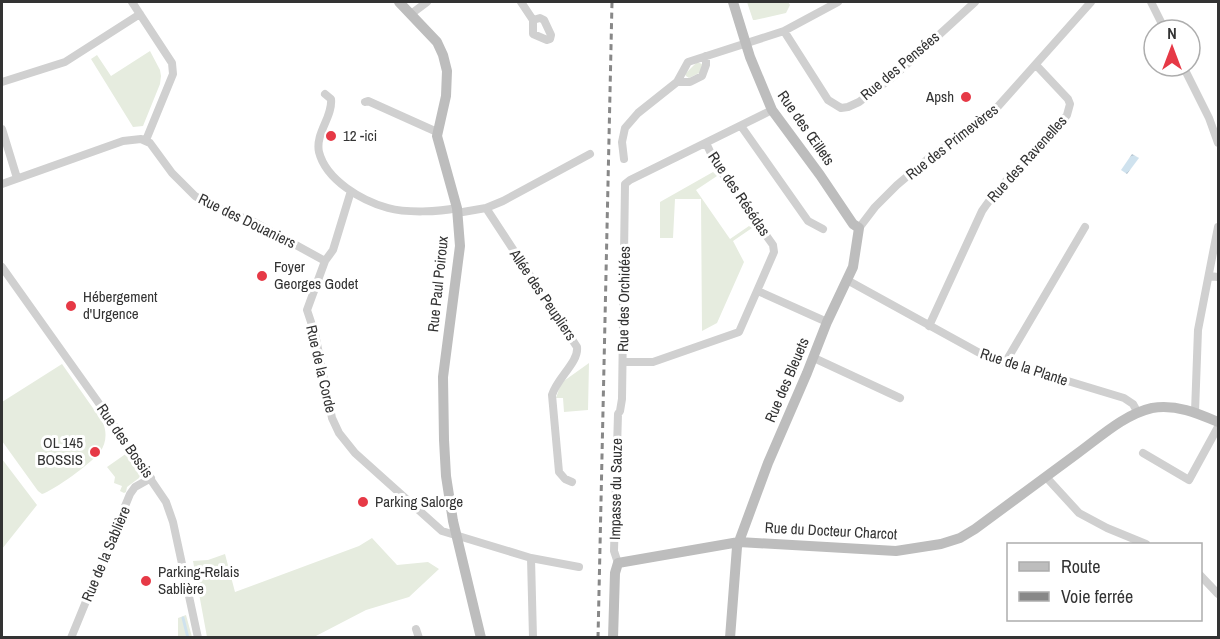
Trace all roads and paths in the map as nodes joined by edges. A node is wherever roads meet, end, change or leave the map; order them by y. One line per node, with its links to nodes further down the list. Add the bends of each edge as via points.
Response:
1 (132, 2): 10 (street)
2 (399, 2): 11 (street)
3 (427, 2): 11 (street)
4 (521, 2): 13 (street)
5 (733, 2): 15 (street, Rue des Œillets)
6 (838, 2): 14 (street)
7 (975, 2): 14 (street, Rue des Pensées, via 884,84 848,107 836,106 828,100)
8 (1090, 2): 17 (street, Rue des Primevères)
9 (1151, 2): 12 (street)
10 (140, 14): 19 (street, via 65,62); 27 (street, via 173,69)
11 (411, 14): 26 (street, Rue Paul Poiroux, via 436,42 446,63 447,79)
12 (1159, 18)
13 (533, 20)
14 (784, 31): 15 (street)
15 (746, 42): 16 (street); 23 (street, Rue des Œillets)
16 (706, 56): 20 (street, via 688,62); 20 (street, via 702,76 690,82)
17 (1036, 65): 39 (street, Rue des Primevères, via 993,112 897,185); 48 (street, Rue des Ravenelles, via 1068,99 1067,115 1000,186 982,211)
18 (1189, 78): 29 (street)
19 (2, 82)
20 (677, 82): 31 (street, via 625,128)
21 (325, 94): 34 (street, via 332,107 319,139 319,151 329,170)
22 (364, 102): 26 (street)
23 (772, 110): 24 (street); 39 (street, Rue des Œillets)
24 (741, 126): 28 (street); 40 (street, via 808,221)
25 (2, 129): 32 (street)
26 (437, 132): 36 (street, Rue Paul Poiroux)
27 (146, 140): 32 (street, via 123,141); 41 (street, Rue des Douaniers, via 195,196 254,222)
28 (706, 143): 46 (street, Rue des Résédas, via 717,166 773,245 774,252); 50 (street, Rue des Orchidées, via 627,182)
29 (1218, 143)
30 (590, 154): 35 (street)
31 (624, 159)
32 (18, 178): 33 (street)
33 (2, 184)
34 (351, 191): 36 (street, via 395,210); 41 (street, Rue de la Corde, via 333,250)
35 (486, 208): 36 (street); 61 (street, Allée des Peupliers, via 577,347 576,357 552,395 560,472)
36 (457, 211): 62 (street, Rue Paul Poiroux, via 460,246 442,394 446,476)
37 (1085, 226): 51 (street)
38 (1218, 227): 43 (street)
39 (859, 228): 45 (street, Rue des Bleuets)
40 (823, 229)
41 (325, 261): 62 (street, Rue de la Corde, via 307,310 339,433 355,453 442,531)
42 (2, 267): 60 (street, Rue des Bossis)
43 (1209, 276): 44 (street); 53 (street, via 1198,330)
44 (1218, 277)
45 (847, 280): 47 (street, Rue des Bleuets); 48 (street, Rue de la Plante)
46 (758, 291): 47 (street); 50 (street, Rue des Résédas, via 735,334 653,362)
47 (827, 322): 49 (street, Rue des Bleuets)
48 (929, 326): 51 (street, Rue de la Plante)
49 (814, 358): 52 (street); 63 (street, Rue des Bleuets)
50 (622, 362): 55 (street, Rue des Orchidées)
51 (1005, 363): 54 (street, Rue de la Plante, via 1124,398)
52 (900, 398)
53 (1195, 412): 54 (street, Rue du Docteur Charcot, via 1165,407); 56 (street, Rue du Docteur Charcot)
54 (1138, 413): 59 (street, Rue du Docteur Charcot)
55 (618, 414): 66 (street, Impasse du Sauze, via 614,551)
56 (1218, 422)
57 (1218, 427): 58 (street, via 1189,480)
58 (1143, 453)
59 (1046, 477): 63 (street, Rue du Docteur Charcot, via 975,529 941,544 896,550); 64 (street, via 1079,513)
60 (151, 478): 71 (street, Rue de la Sablière, via 130,494); 72 (street, Rue des Bossis, via 173,522)
61 (572, 482)
62 (456, 535): 65 (street, Rue de la Corde); 74 (street, Rue Paul Poiroux)
63 (739, 542): 66 (street, Rue du Docteur Charcot); 77 (street, Rue des Bleuets)
64 (1144, 543)
65 (531, 558): 67 (street, Rue de la Corde); 75 (street)
66 (618, 563): 76 (street)
67 (579, 567)
68 (1202, 577): 69 (street)
69 (1218, 594)
70 (416, 629): 73 (street)
71 (71, 638)
72 (198, 638)
73 (419, 638)
74 (481, 638)
75 (533, 638)
76 (613, 638)
77 (730, 638)

